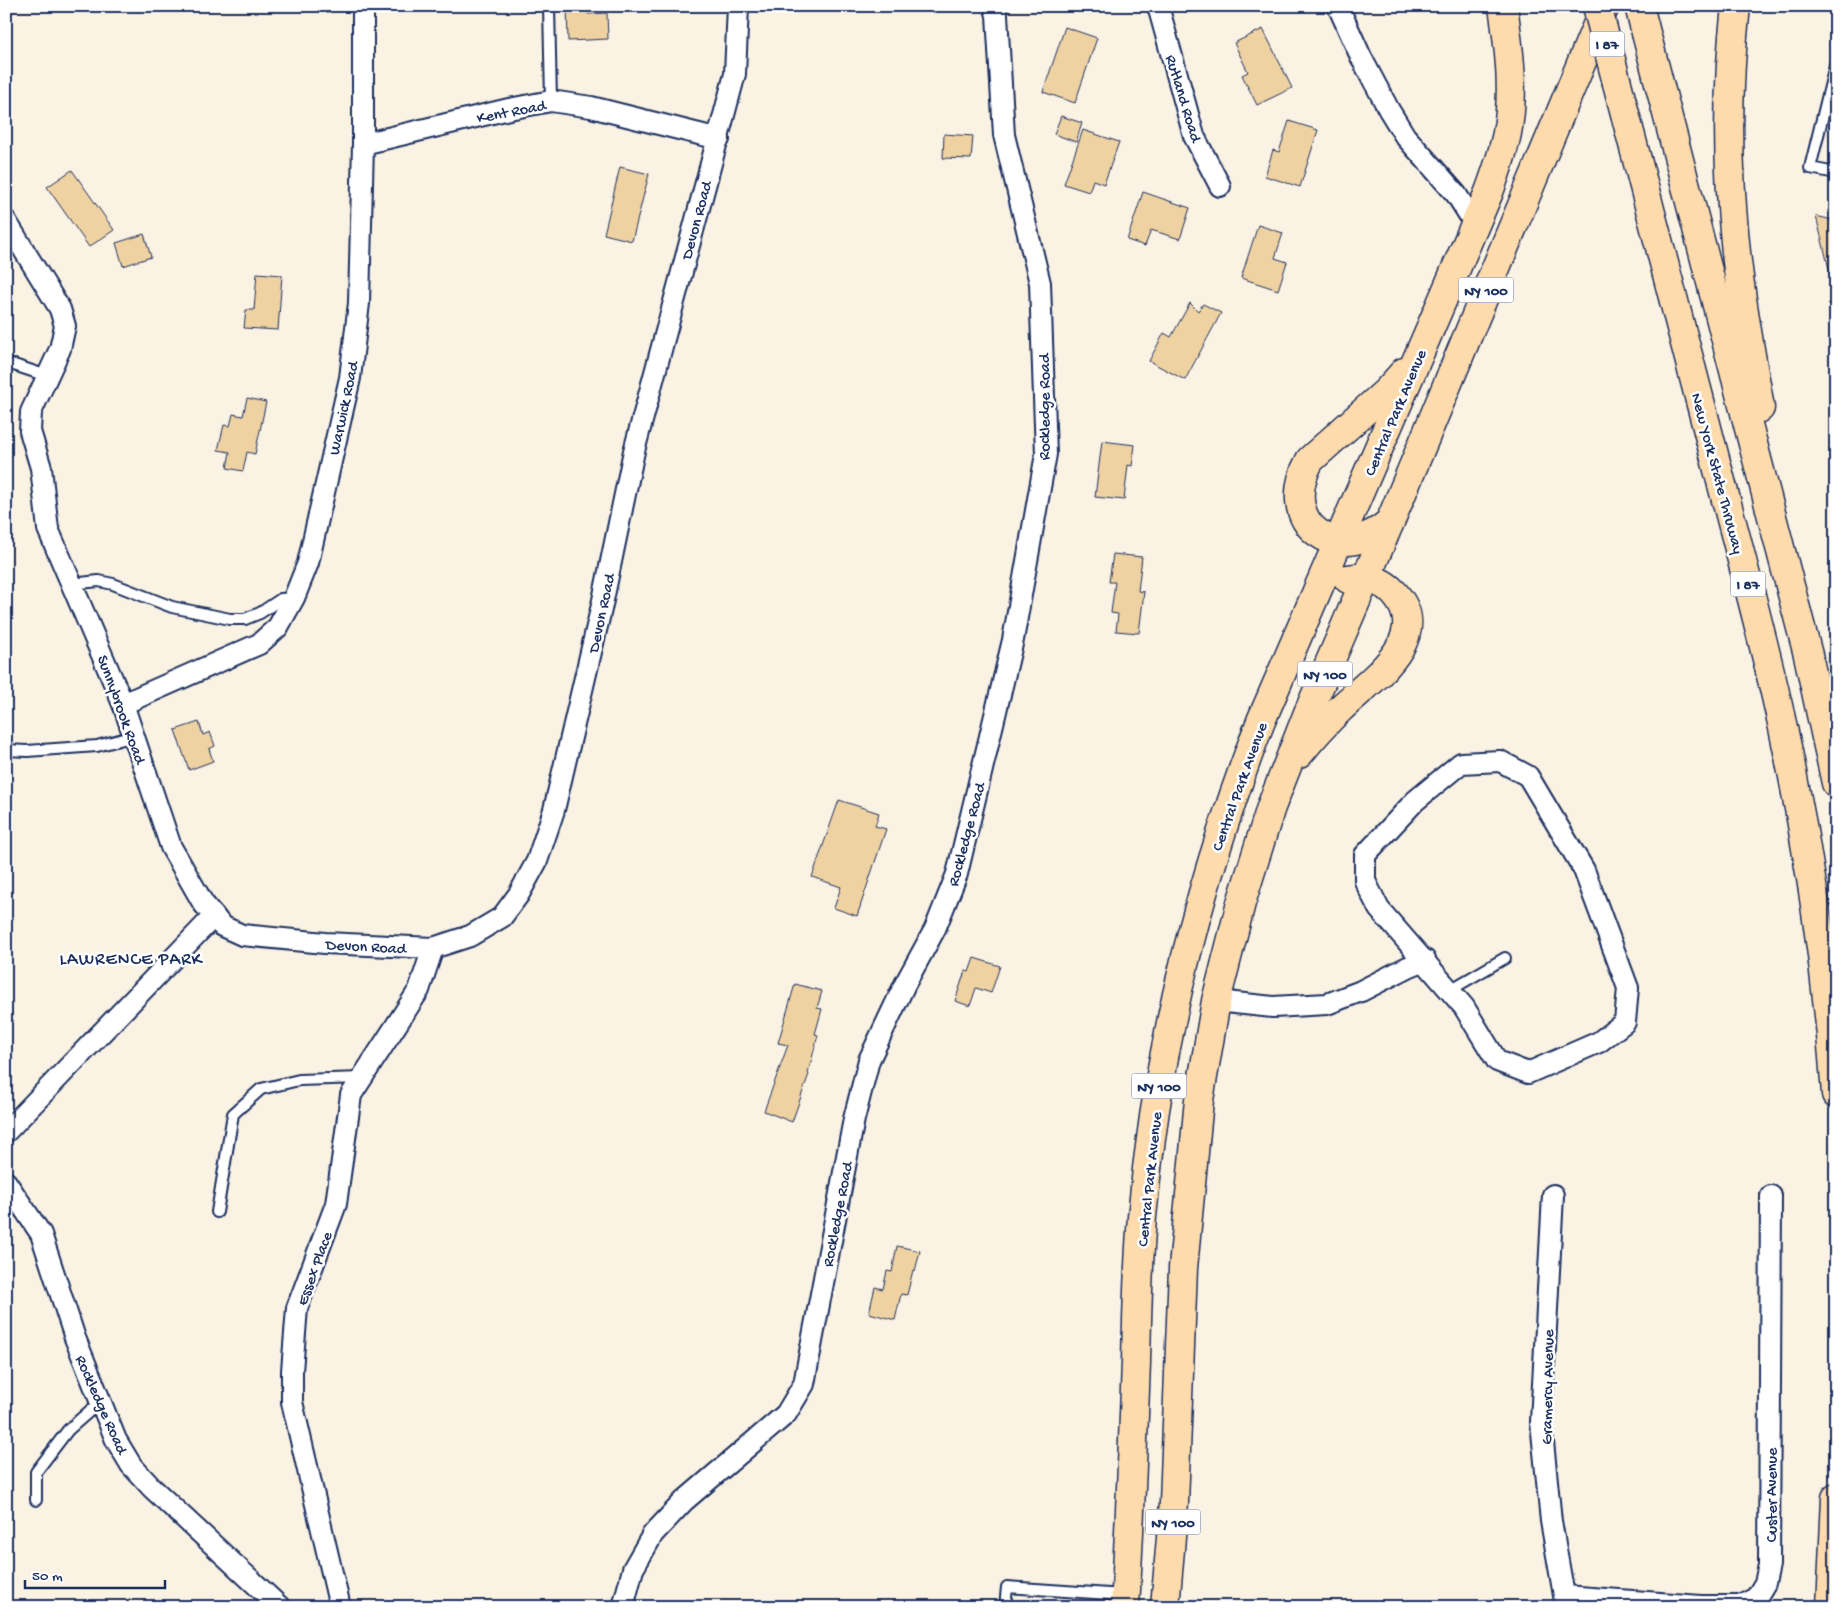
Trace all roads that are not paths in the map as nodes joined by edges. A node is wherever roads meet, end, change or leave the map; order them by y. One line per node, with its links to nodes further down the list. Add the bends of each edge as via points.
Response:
1 (363, 6): 15 (street, Warwick Road)
2 (550, 6): 13 (lane)
3 (738, 6): 14 (street, Devon Road, via 735,74)
4 (994, 6): 55 (street, Rockledge Road, via 1004,135 1040,283 1045,403 1046,454 1013,640 958,874 935,929 869,1060 854,1119 804,1384 786,1414 684,1501 653,1534 633,1569)
5 (1158, 6): 17 (street, Rutland Road, via 1194,136)
6 (1338, 6): 18 (street, via 1361,57 1401,129 1456,194)
7 (1503, 6): 18 (main road, Central Park Avenue / NY 100, via 1510,61 1507,132)
8 (1597, 6): 42 (main road, New York State Thruway / I 87, bridge, via 1783,728 1819,930)
9 (1605, 6): 23 (main road, NY 100)
10 (1736, 6): 27 (main road, via 1729,115 1735,241)
11 (1641, 13): 27 (main road, I 87)
12 (1836, 62): 16 (lane, via 1810,168)
13 (550, 101): 14 (street, Kent Road, via 591,107); 15 (street, Kent Road)
14 (719, 138): 36 (street, Devon Road, via 634,451 554,810 537,861 502,917 470,936)
15 (363, 144): 29 (street, Warwick Road, via 359,303 350,378 308,563)
16 (1836, 173)
17 (1220, 186)
18 (1475, 224): 20 (main road, Central Park Avenue / NY 100)
19 (8, 227): 22 (street, Sunnybrook Road, via 60,309 65,326 60,348)
20 (1421, 348): 24 (main road, Central Park Avenue / NY 100); 24 (main road, via 1386,392 1320,449 1303,473 1299,496 1304,516 1314,532)
21 (6, 365): 22 (lane)
22 (47, 376): 26 (street, Sunnybrook Road, via 31,412 30,431 41,468 48,529)
23 (1390, 522): 24 (main road, via 1367,537); 25 (main road, NY 100)
24 (1338, 541): 28 (main road, Central Park Avenue / NY 100)
25 (1366, 578): 28 (main road, via 1341,581); 33 (main road, NY 100); 33 (main road, via 1389,588 1403,606 1407,625 1402,645 1389,664 1330,719)
26 (71, 584): 29 (lane, via 106,582 172,607 238,619 260,613 281,600); 30 (street, Sunnybrook Road)
27 (1790, 587): 34 (main road, I 87)
28 (1317, 591): 51 (main road, Central Park Avenue / NY 100, via 1268,705 1223,825 1187,949 1166,1050 1142,1219)
29 (294, 598): 30 (street, Warwick Road, via 278,626 259,644)
30 (123, 704): 31 (street, Sunnybrook Road)
31 (134, 736): 32 (lane, via 97,746 26,752); 35 (street, Sunnybrook Road, via 171,847)
32 (6, 750)
33 (1285, 770): 40 (main road, NY 100, via 1248,880)
34 (1836, 783)
35 (214, 916): 36 (street, Devon Road, via 222,926 242,935); 43 (street)
36 (433, 948): 41 (street, Essex Place, via 419,990)
37 (1505, 958): 39 (lane)
38 (1425, 960): 39 (street); 39 (street, via 1379,909 1365,882 1365,855 1415,801 1461,763 1500,761 1528,776 1584,870 1628,988 1625,1022 1599,1042 1528,1073 1498,1061); 40 (street, via 1327,1004 1273,1007)
39 (1450, 990)
40 (1216, 1001): 57 (main road, NY 100, via 1199,1100 1186,1234 1180,1310 1174,1503)
41 (362, 1078): 47 (lane, via 299,1080 262,1089 232,1114); 54 (street, Essex Place, via 351,1095 336,1204 297,1308 292,1371 292,1402)
42 (1836, 1094)
43 (6, 1132)
44 (6, 1182): 48 (street, Rockledge Road, via 40,1234)
45 (1553, 1195): 52 (street, Gramercy Avenue, via 1542,1422 1551,1521)
46 (1771, 1196): 52 (street, Custer Avenue, via 1769,1565 1766,1583 1756,1598 1740,1606)
47 (217, 1212)
48 (100, 1402): 50 (lane, via 68,1430 36,1472); 53 (street, Rockledge Road, via 130,1465)
49 (1836, 1498): 58 (main road)
50 (36, 1500)
51 (1125, 1601): 56 (lane, via 1007,1587)
52 (1565, 1601)
53 (280, 1607)
54 (340, 1607)
55 (623, 1607)
56 (1005, 1607)
57 (1164, 1607)
58 (1831, 1607)

